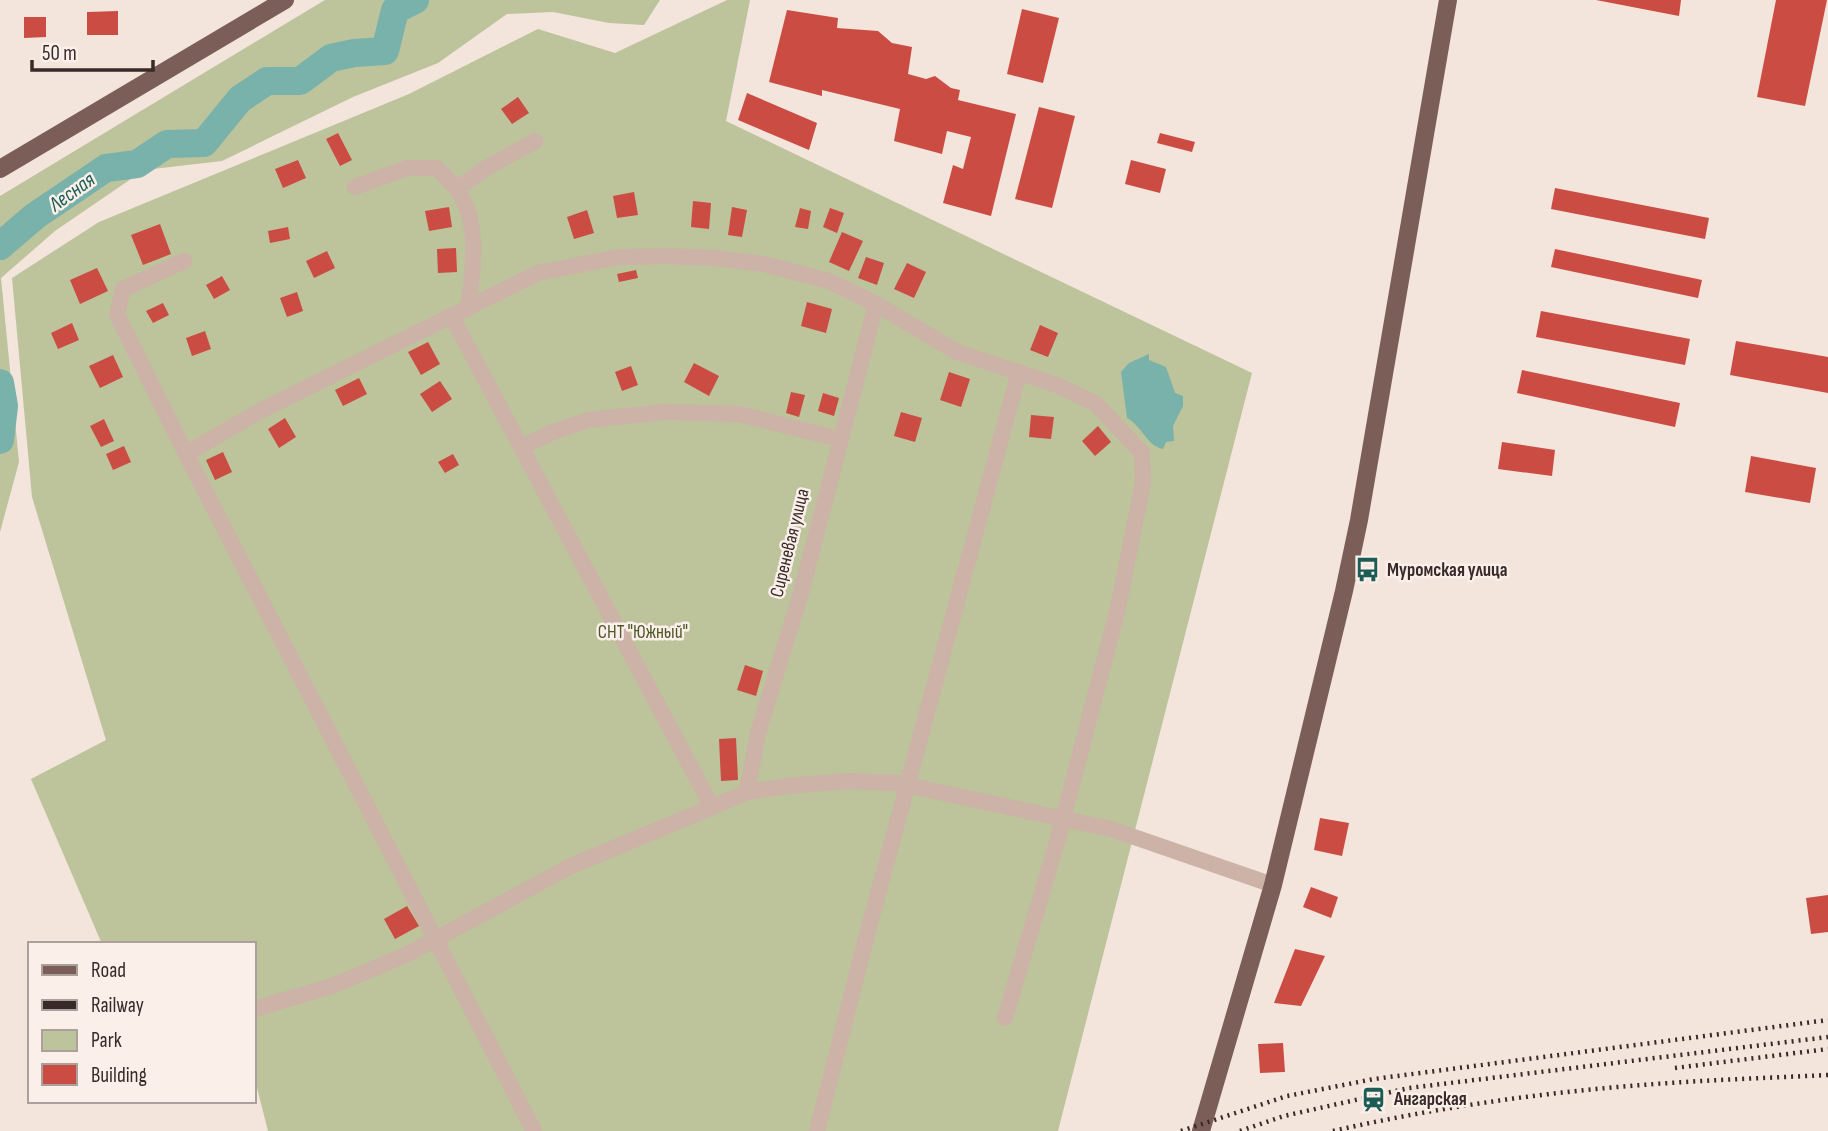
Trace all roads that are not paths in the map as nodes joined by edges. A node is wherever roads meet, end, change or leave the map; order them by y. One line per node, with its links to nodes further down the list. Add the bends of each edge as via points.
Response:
1 (285, 0): 4 (main road)
2 (1448, 0): 19 (main road, via 1359,520)
3 (535, 141): 6 (street)
4 (0, 169)
5 (355, 187): 6 (street, via 407,169 437,168)
6 (457, 189): 9 (street, via 472,222)
7 (184, 261): 14 (street, via 123,289 117,315)
8 (876, 304): 9 (street, via 829,281 765,264 667,256 619,257 538,273); 11 (street, via 957,352); 12 (street, Сиреневая улица)
9 (468, 309): 10 (street)
10 (452, 317): 13 (street); 14 (street, via 260,411)
11 (1019, 372): 15 (street); 18 (street, via 1096,404 1142,453 1143,460 1143,483 1117,612)
12 (839, 439): 13 (street, via 739,414 665,412 588,421); 16 (street, Сиреневая улица, via 801,593 758,733)
13 (522, 447): 17 (street)
14 (186, 454): 20 (street)
15 (907, 785): 16 (street, via 848,781); 18 (street); 24 (street)
16 (747, 792): 17 (street)
17 (712, 807): 20 (street, via 571,866)
18 (1063, 818): 19 (street, via 1111,829); 22 (street)
19 (1273, 885): 25 (main road)
20 (435, 940): 21 (street, via 332,986); 23 (street)
21 (256, 1008)
22 (1005, 1018)
23 (534, 1131)
24 (817, 1131)
25 (1201, 1131)

